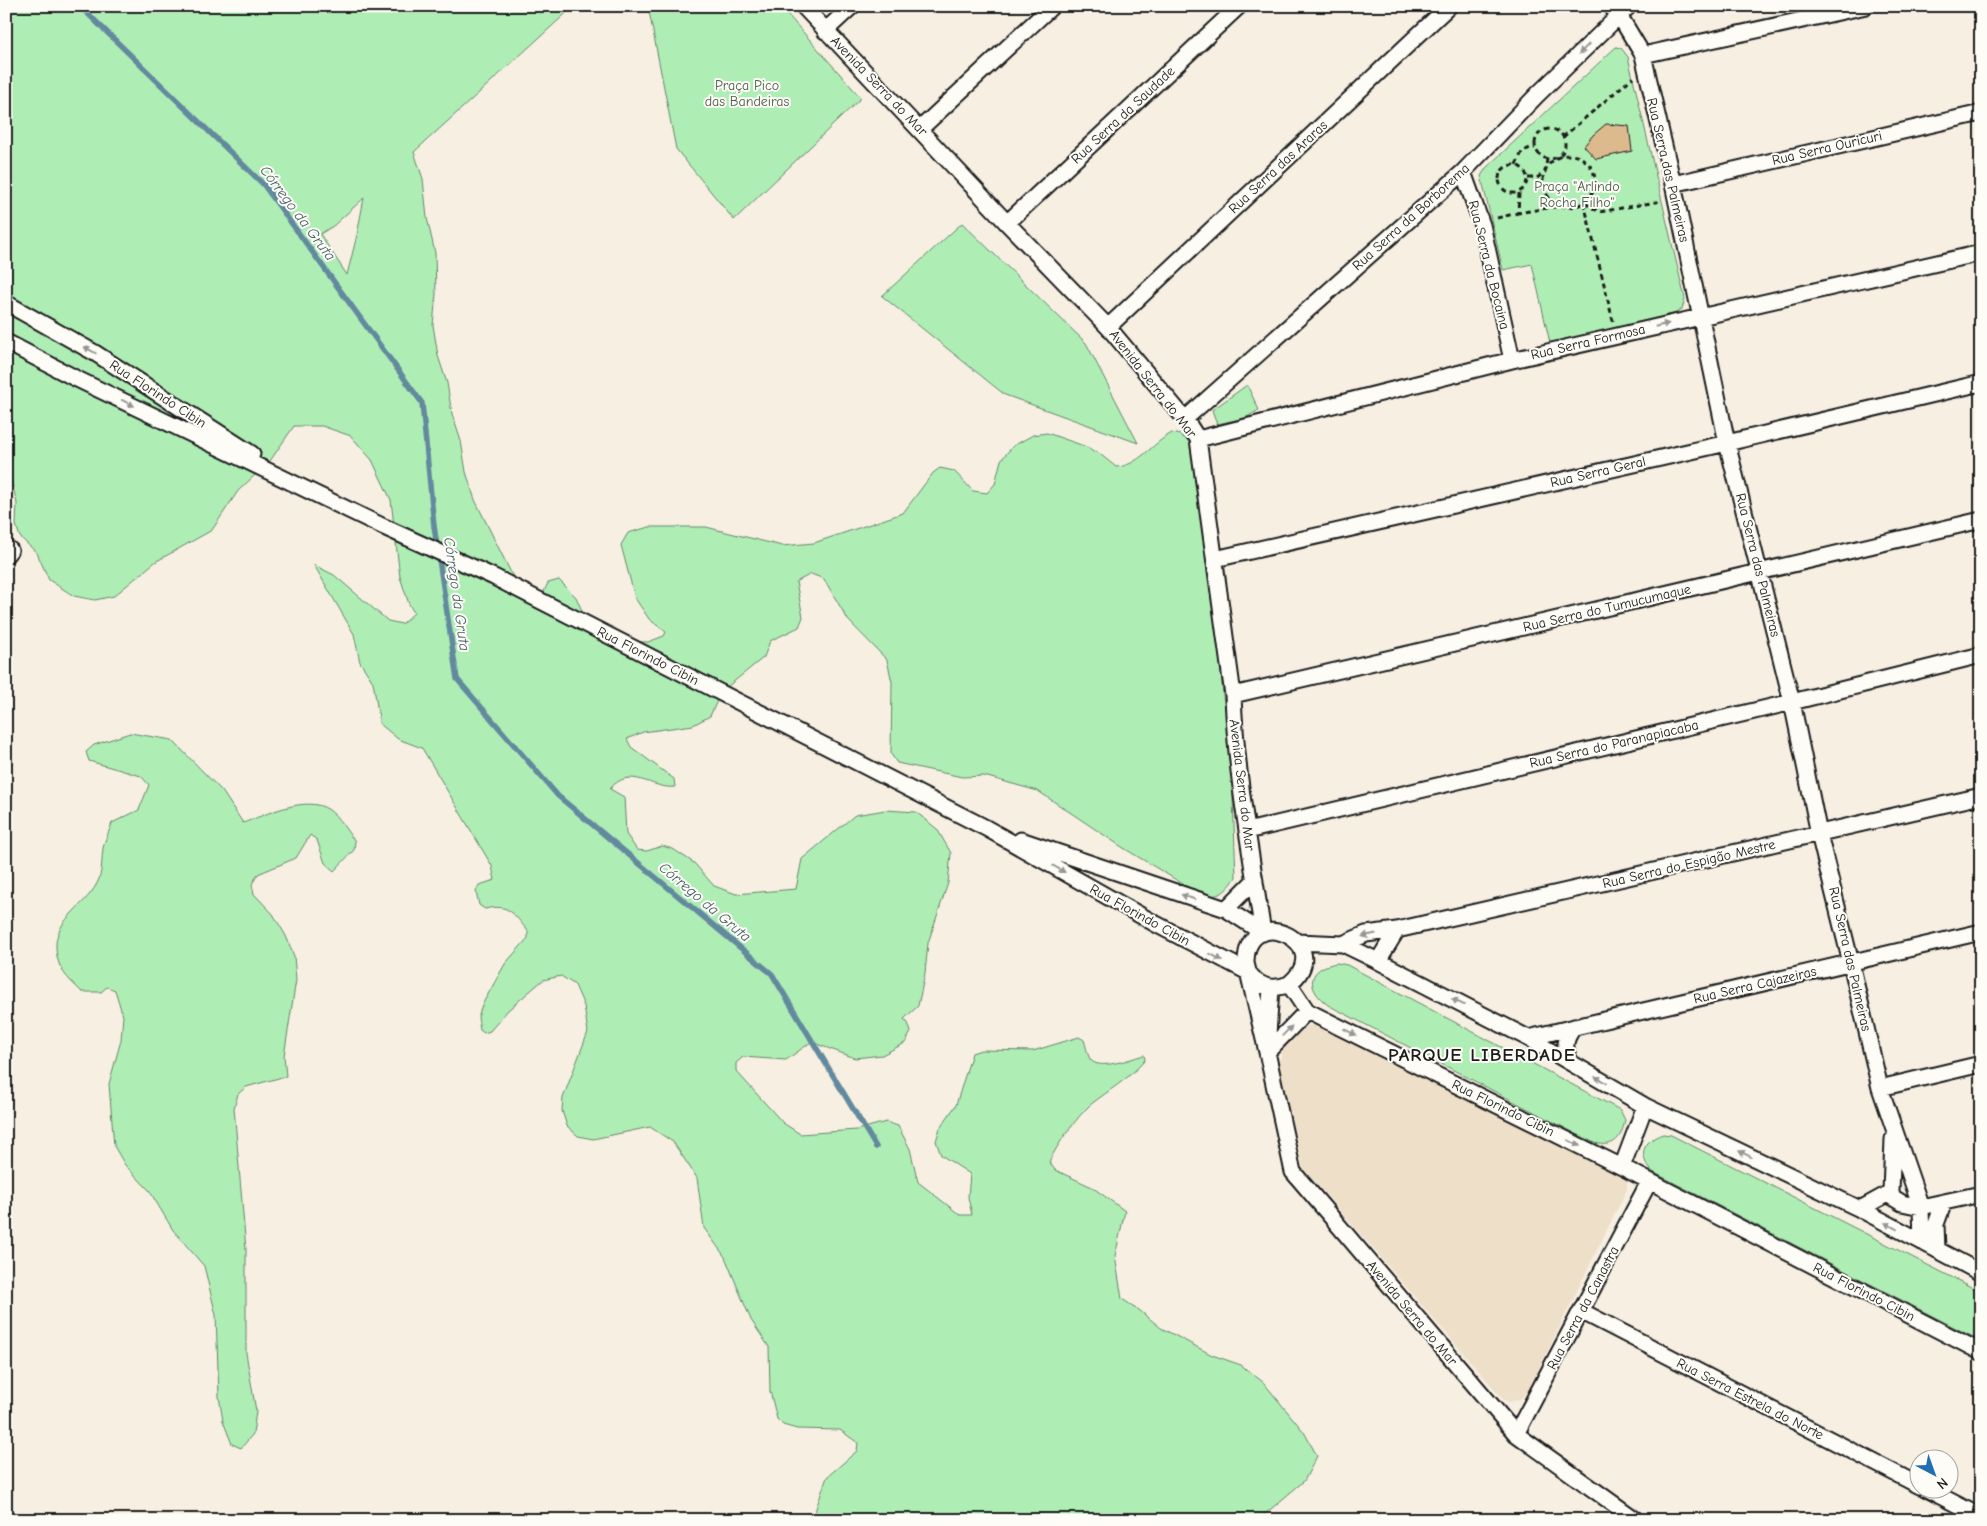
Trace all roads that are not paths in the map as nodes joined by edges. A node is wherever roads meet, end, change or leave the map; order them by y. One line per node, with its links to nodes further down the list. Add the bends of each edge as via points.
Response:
1 (802, 6): 8 (street, Avenida Serra do Mar)
2 (852, 6): 8 (street)
3 (1052, 6): 11 (street)
4 (1239, 6): 14 (street, Rua Serra da Saudade)
5 (1449, 6): 18 (street, Rua Serra das Araras)
6 (1866, 6): 9 (street)
7 (1620, 9): 9 (street, Rua Serra das Palmeiras); 12 (street, Rua Serra da Borborema, one-way to 12)
8 (825, 31): 11 (street, Avenida Serra do Mar)
9 (1643, 55): 13 (street, Rua Serra das Palmeiras)
10 (1981, 113): 13 (street, Rua Serra Ouricuri)
11 (920, 129): 14 (street, Avenida Serra do Mar)
12 (1463, 172): 20 (street, Rua Serra da Bocaina, via 1482,225); 22 (street, Rua Serra da Borborema)
13 (1673, 184): 17 (street, Rua Serra das Palmeiras)
14 (1007, 223): 18 (street, Avenida Serra do Mar)
15 (1981, 253): 17 (street, Rua Serra Formosa)
16 (6, 303): 25 (street, Rua Florindo Cibin, one-way to 16, via 95,353)
17 (1700, 316): 20 (street, Rua Serra Formosa, one-way to 17); 24 (street, Rua Serra das Palmeiras)
18 (1108, 327): 22 (street, Avenida Serra do Mar)
19 (6, 342): 25 (street, Rua Florindo Cibin, one-way to 25)
20 (1512, 360): 23 (street, Rua Serra Formosa)
21 (1981, 383): 24 (street, Rua Serra Geral)
22 (1185, 419): 23 (street, Avenida Serra do Mar)
23 (1198, 440): 27 (street, Avenida Serra do Mar)
24 (1727, 443): 27 (street, Rua Serra Geral); 28 (street, Rua Serra das Palmeiras)
25 (308, 490): 33 (street, Rua Florindo Cibin, via 494,577)
26 (1981, 520): 28 (street, Rua Serra do Tumucumaque)
27 (1214, 559): 30 (street, Avenida Serra do Mar)
28 (1760, 572): 30 (street, Rua Serra do Tumucumaque); 31 (street, Rua Serra das Palmeiras)
29 (1981, 656): 31 (street, Rua Serra do Paranapiacaba)
30 (1232, 695): 34 (street, Avenida Serra do Mar)
31 (1792, 702): 34 (street, Rua Serra do Paranapiacaba); 35 (street, Rua Serra das Palmeiras)
32 (1981, 796): 35 (street, Rua Serra do Espigão Mestre)
33 (986, 828): 37 (street, Rua Florindo Cibin, one-way to 33); 45 (street, Rua Florindo Cibin, one-way to 45)
34 (1247, 831): 36 (street, Avenida Serra do Mar)
35 (1819, 834): 38 (street, Rua Serra do Espigão Mestre); 44 (street, Rua Serra das Palmeiras)
36 (1255, 880): 37 (street); 40 (street, Avenida Serra do Mar)
37 (1226, 909): 40 (street, Rua Florindo Cibin)
38 (1397, 930): 42 (street, Rua Serra do Espigão Mestre, one-way to 42, via 1366,934); 43 (street)
39 (1981, 932): 44 (street, Rua Serra Cajazeiras)
40 (1263, 933): 41 (street, via 1282,931); 45 (street, Avenida Serra do Mar, via 1255,938 1246,954)
41 (1298, 942): 42 (street); 46 (street, via 1303,960 1301,970)
42 (1344, 944): 43 (street)
43 (1378, 961): 50 (street, one-way to 43)
44 (1851, 963): 49 (street, Rua Serra Cajazeiras); 54 (street, Rua Serra das Palmeiras)
45 (1248, 972): 47 (street, Rua Florindo Cibin, via 1262,986); 51 (street, Avenida Serra do Mar)
46 (1289, 984): 47 (street); 48 (street, Rua Florindo Cibin)
47 (1270, 988): 51 (street, Avenida Serra do Mar)
48 (1307, 1011): 51 (street, one-way to 48); 57 (street, Rua Florindo Cibin, one-way to 57)
49 (1574, 1027): 50 (street, Rua Serra Cajazeiras); 52 (street, via 1565,1042)
50 (1528, 1038): 52 (street)
51 (1268, 1052): 69 (street, Avenida Serra do Mar, via 1293,1172)
52 (1570, 1062): 55 (street, one-way to 52)
53 (1981, 1064): 54 (street)
54 (1880, 1088): 56 (street, Rua Serra das Palmeiras)
55 (1645, 1106): 57 (street); 63 (street, one-way to 55)
56 (1893, 1130): 59 (street, Rua Serra das Palmeiras, via 1891,1192); 62 (street, Rua Serra das Palmeiras)
57 (1622, 1167): 58 (street, Rua Florindo Cibin)
58 (1649, 1182): 67 (street, Rua Serra da Canastra); 68 (street, Rua Florindo Cibin)
59 (1887, 1194): 62 (street, via 1902,1203); 63 (street)
60 (1981, 1194): 61 (street)
61 (1944, 1202): 62 (street); 65 (street, via 1936,1224)
62 (1921, 1207): 64 (street, Rua Serra das Palmeiras)
63 (1860, 1209): 64 (street, one-way to 63)
64 (1922, 1242): 65 (street)
65 (1937, 1250): 66 (street)
66 (1981, 1273)
67 (1581, 1312): 69 (street, Rua Serra da Canastra); 70 (street, Rua Serra Estrela do Norte)
68 (1981, 1352)
69 (1516, 1434): 73 (street, Avenida Serra do Mar)
70 (1910, 1481)
71 (1944, 1498): 72 (street)
72 (1981, 1517)
73 (1636, 1520)

